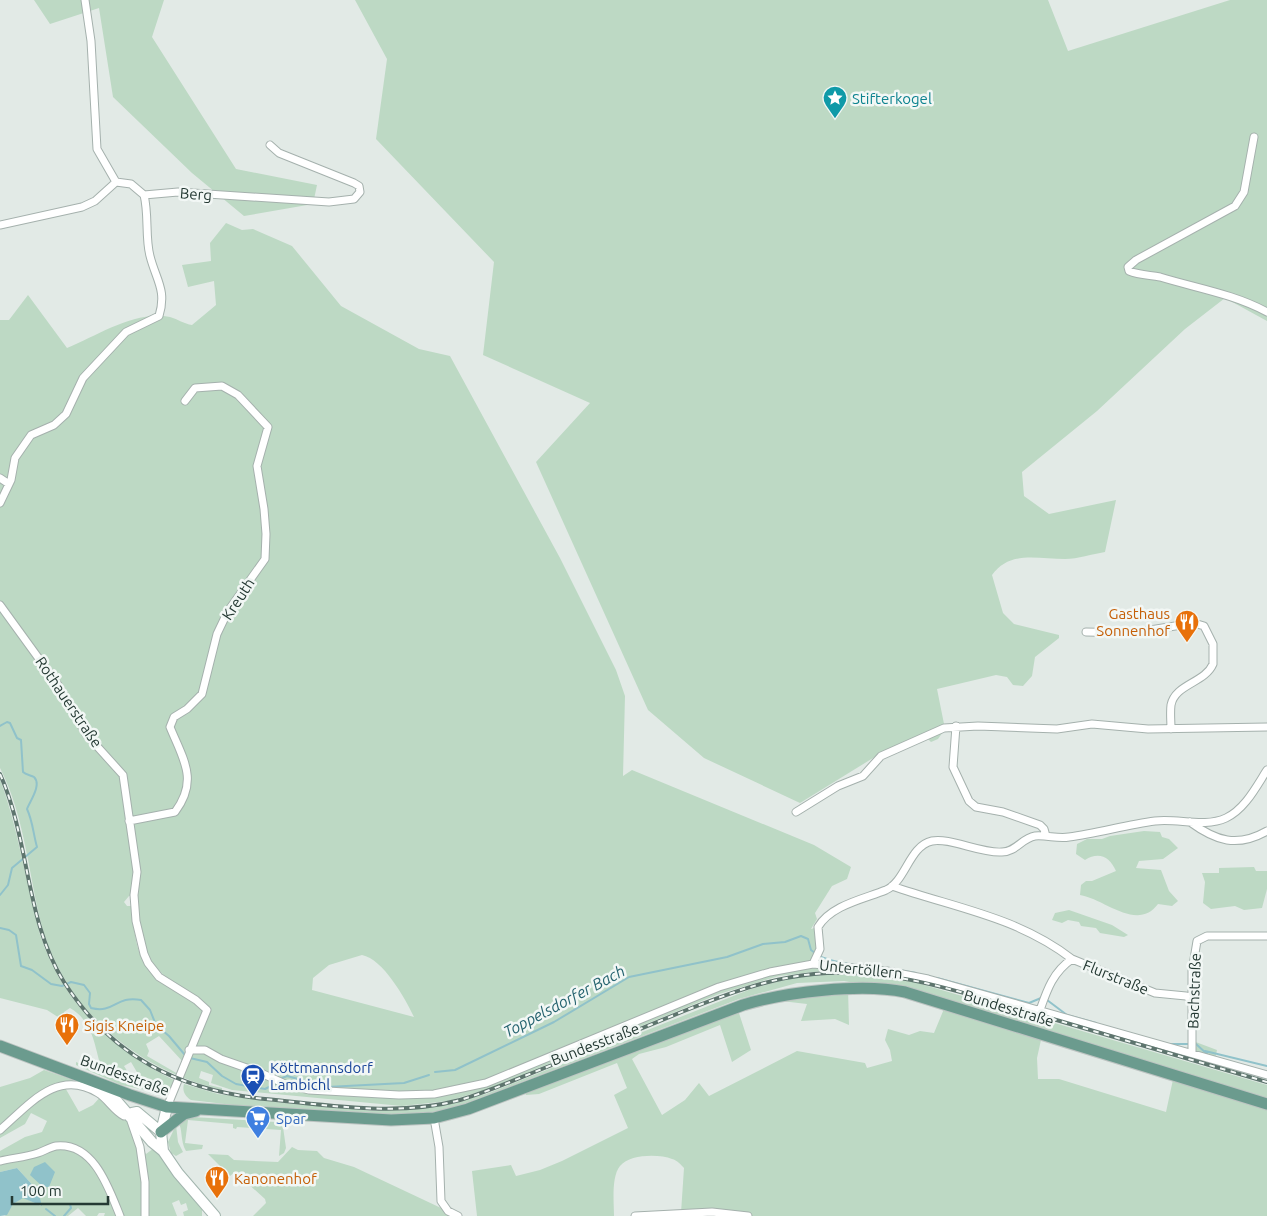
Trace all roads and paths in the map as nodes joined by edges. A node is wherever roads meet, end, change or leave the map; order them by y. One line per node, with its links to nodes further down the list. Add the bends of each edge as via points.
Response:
1 (85, 0): 4 (street, via 91,41 97,149)
2 (1254, 137): 7 (street, via 1244,192 1235,206 1128,267 1136,274 1245,300)
3 (270, 145): 5 (street, Berg, via 286,156 354,183 360,192 354,199 329,202 178,192)
4 (116, 182): 5 (street, via 131,184); 6 (street, via 95,201 82,207)
5 (144, 195): 10 (street, via 150,255 163,302 158,316 126,332 84,378 66,414 31,435 15,458)
6 (0, 225)
7 (1267, 312)
8 (185, 401): 19 (street, Kreuth, via 194,388 222,386 238,395 268,427 257,466 264,509 265,559 228,611 217,634 202,694 174,717 170,727 189,775 181,805 175,812)
9 (0, 478): 10 (street)
10 (9, 484): 11 (street)
11 (0, 504)
12 (0, 605): 19 (street, Rothauerstraße, via 58,685 86,734 123,775)
13 (1086, 632): 16 (street, via 1131,633 1194,623 1204,626 1215,656 1213,664 1202,678 1175,696)
14 (956, 726): 16 (street, via 1056,729 1092,724); 18 (street, via 929,732 881,756 863,776 838,786); 22 (street, via 953,766 969,801 1040,825)
15 (1267, 727): 16 (street)
16 (1172, 729)
17 (1267, 770): 20 (street, via 1248,799 1233,814 1216,821)
18 (796, 812)
19 (129, 821): 30 (street, Rothauerstraße, via 137,872 134,895 136,921 144,954 159,978 207,1010)
20 (1190, 822): 21 (street, via 1210,836 1225,839 1246,839); 22 (street, via 1166,820 1069,838)
21 (1267, 831)
22 (1046, 836): 23 (street, via 1030,838 1017,848 1002,852 931,841 920,848)
23 (892, 886): 25 (street, via 1000,919 1035,934); 26 (street, via 824,919 818,927 820,949)
24 (1267, 936): 27 (street, Bachstraße, via 1200,938 1192,971)
25 (1072, 959): 27 (street, Flurstraße, via 1155,993); 28 (street, Flurstraße, via 1054,976)
26 (813, 964): 28 (street, Untertöllern, via 905,974); 30 (street, Untertöllern, via 719,987 486,1084 434,1094 320,1092 282,1083 205,1050)
27 (1192, 999): 31 (street, Bachstraße)
28 (1040, 1010): 31 (street, Untertöllern, via 1117,1034)
29 (0, 1046): 33 (main road, Bundesstraße)
30 (189, 1050): 35 (street)
31 (1192, 1052): 32 (street, Untertöllern)
32 (1267, 1075)
33 (92, 1080): 35 (main road, Bundesstraße); 37 (main road, via 108,1092)
34 (1267, 1104): 38 (main road, Bundesstraße, via 905,992 862,988 776,997 743,1005 486,1102)
35 (167, 1107): 36 (main road, Bundesstraße); 40 (main road)
36 (208, 1109): 38 (main road, Bundesstraße, via 340,1118); 40 (main road, via 184,1114)
37 (129, 1116): 39 (street, via 119,1113 97,1092 76,1084 65,1084 54,1086); 40 (main road, via 137,1112); 41 (main road); 45 (street, via 140,1147)
38 (434, 1118): 46 (street, via 439,1146 441,1202)
39 (0, 1130)
40 (161, 1132): 41 (main road)
41 (162, 1151): 43 (main road)
42 (0, 1161): 44 (street, via 55,1146 75,1150 95,1165)
43 (211, 1215)
44 (120, 1216)
45 (146, 1216)
46 (458, 1216)
47 (635, 1216): 48 (street, via 712,1212)
48 (748, 1216)

